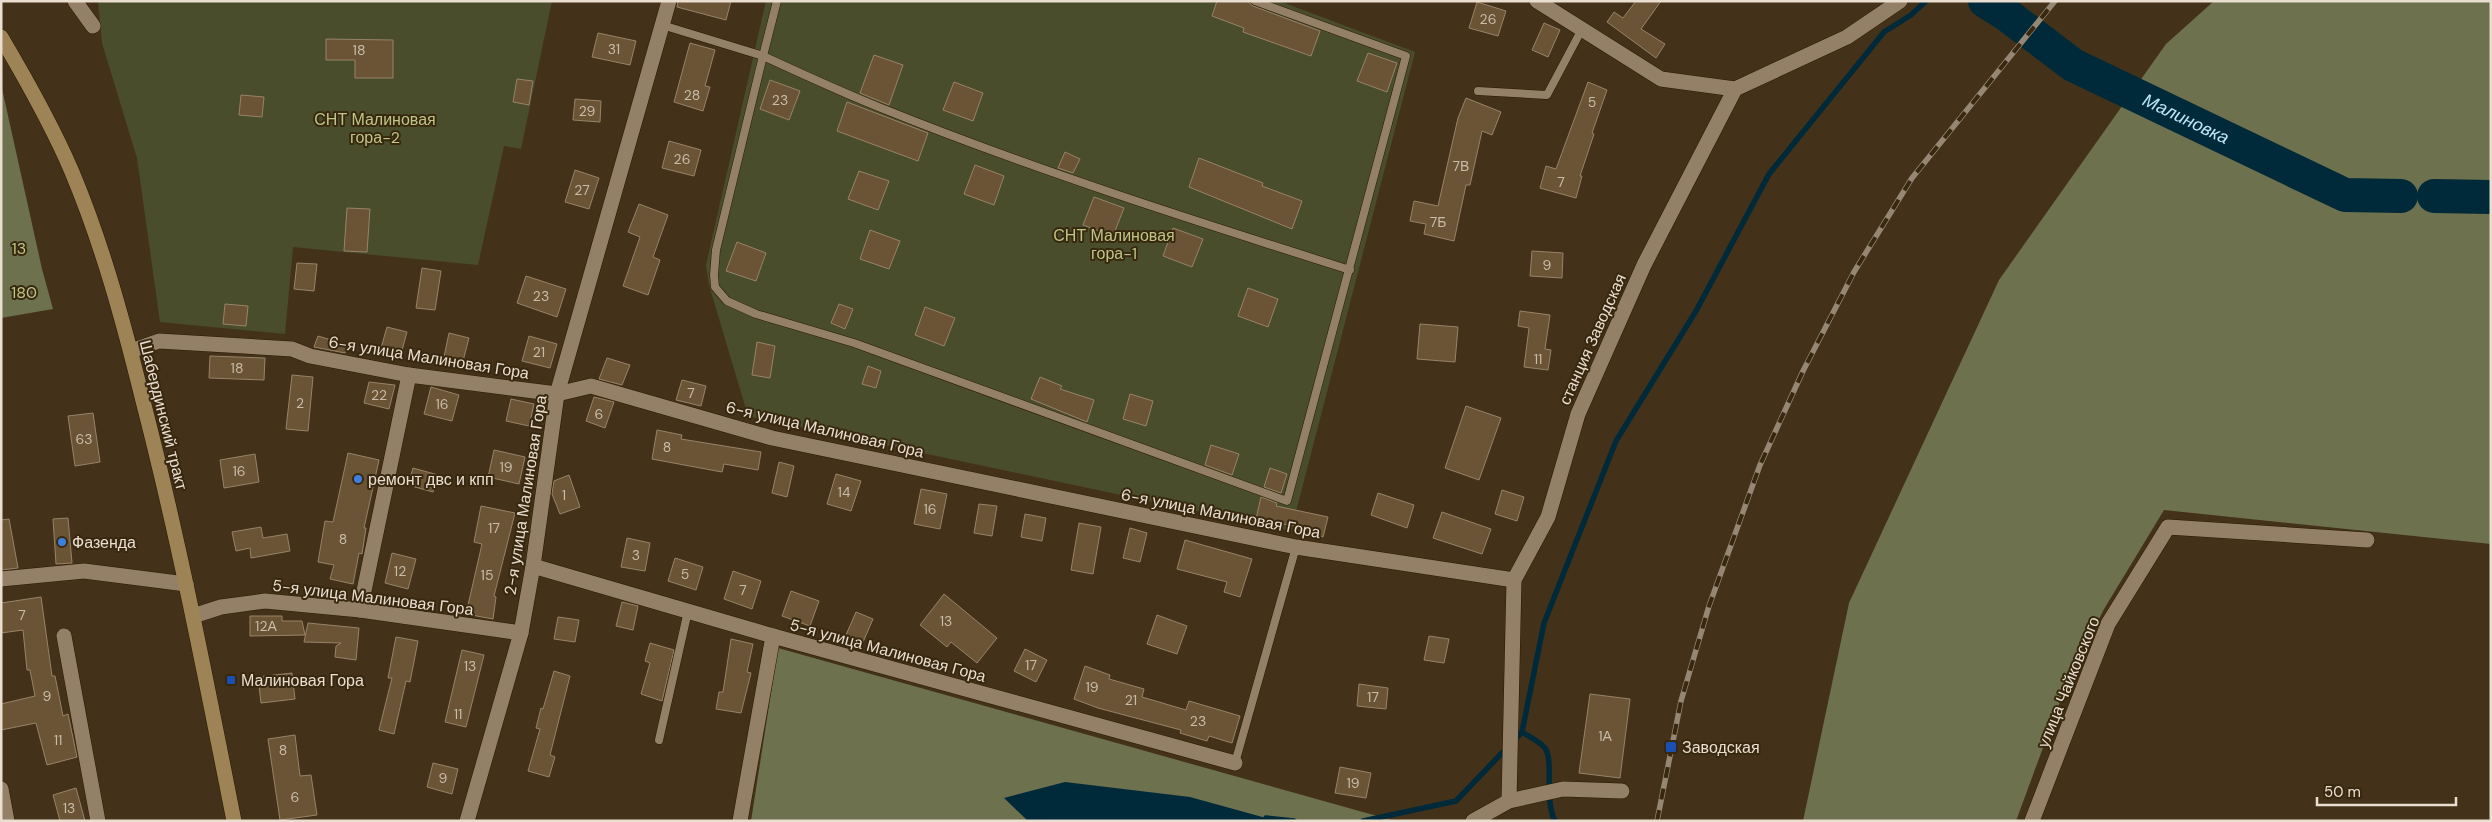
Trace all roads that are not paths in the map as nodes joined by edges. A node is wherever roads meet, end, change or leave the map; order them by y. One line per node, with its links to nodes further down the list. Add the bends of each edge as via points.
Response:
1 (74, 1): 8 (street)
2 (669, 1): 7 (street, 2-я улица Малиновая Гора)
3 (777, 1): 11 (lane)
4 (1255, 1): 14 (lane, via 1406,56)
5 (1537, 1): 9 (street)
6 (1900, 1): 12 (street, via 1847,37)
7 (662, 25): 11 (lane); 17 (street, 2-я улица Малиновая Гора)
8 (93, 26)
9 (1582, 29): 12 (street, via 1661,79); 13 (lane, via 1546,95)
10 (1, 37): 15 (main road, Шабердинский тракт, via 39,102 72,173 101,252)
11 (763, 56): 14 (lane, via 879,107 1007,156); 14 (lane, via 716,250 714,275 715,287 727,301 756,314 854,343 1287,501)
12 (1735, 89): 22 (street, станция Заводская, via 1640,274 1578,414 1548,516)
13 (1478, 91)
14 (1350, 270)
15 (131, 352): 16 (street, 6-я улица Малиновая Гора, via 159,341 292,349 310,356); 23 (main road, Шабердинский тракт)
16 (410, 375): 17 (street, 6-я улица Малиновая Гора); 24 (street)
17 (557, 394): 19 (street, 6-я улица Малиновая Гора, via 590,386 772,438); 20 (street, 2-я улица Малиновая Гора)
18 (2367, 540): 41 (street, улица Чайковского, via 2168,527 2108,624)
19 (1296, 548): 22 (street, 6-я улица Малиновая Гора); 31 (lane)
20 (533, 566): 25 (street, 5-я улица Малиновая Гора); 27 (street, 2-я улица Малиновая Гора)
21 (1, 580): 23 (street, via 84,571)
22 (1514, 580): 34 (street, станция Заводская)
23 (186, 584): 26 (main road, Шабердинский тракт)
24 (360, 610): 26 (street, 5-я улица Малиновая Гора, via 265,601 221,607); 27 (street, 5-я улица Малиновая Гора)
25 (688, 611): 29 (street, 5-я улица Малиновая Гора); 30 (lane)
26 (192, 616): 37 (main road, Шабердинский тракт)
27 (521, 633): 38 (street, 2-я улица Малиновая Гора)
28 (64, 636): 36 (street)
29 (774, 636): 31 (street, 5-я улица Малиновая Гора); 39 (street)
30 (659, 740)
31 (1235, 763)
32 (1, 789): 35 (street)
33 (1622, 791): 34 (street, via 1563,789)
34 (1509, 801): 40 (street)
35 (7, 821)
36 (98, 821)
37 (234, 821)
38 (467, 821)
39 (740, 821)
40 (1473, 821)
41 (2032, 821)

